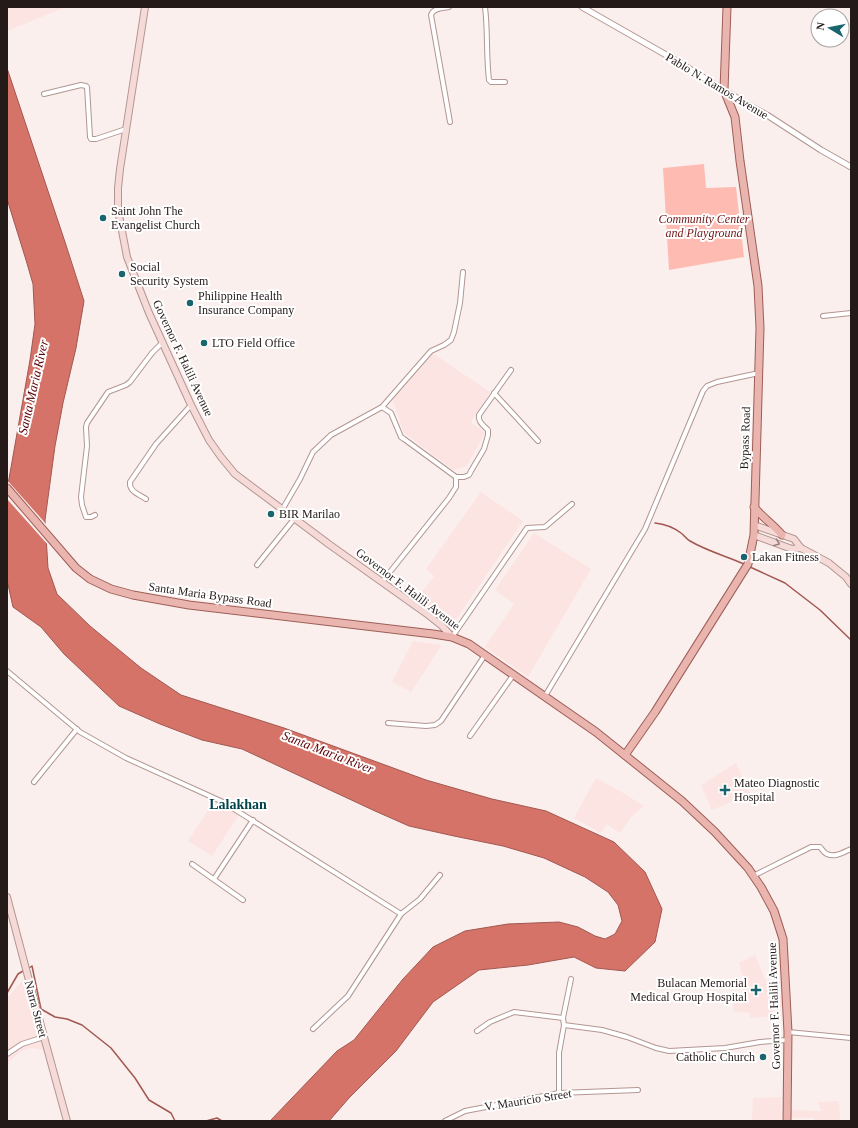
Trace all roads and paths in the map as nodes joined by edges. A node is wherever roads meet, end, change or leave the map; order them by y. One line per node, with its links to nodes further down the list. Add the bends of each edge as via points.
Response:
1 (145, 7): 10 (main road, Governor F. Halili Avenue)
2 (449, 7): 9 (street, via 433,10 431,15)
3 (485, 7): 6 (street, via 489,80)
4 (582, 7): 7 (street, Pablo N. Ramos Avenue)
5 (727, 7): 7 (main road)
6 (505, 82)
7 (724, 90): 11 (street, Pablo N. Ramos Avenue); 17 (main road, Bypass Road, via 735,117 758,286)
8 (44, 94): 10 (street, via 86,86 91,139)
9 (450, 122)
10 (126, 129): 15 (main road, Governor F. Halili Avenue, via 118,188 121,230 127,257)
11 (851, 168)
12 (463, 272): 20 (street, via 460,303 451,340 431,351)
13 (851, 313): 14 (street)
14 (823, 316)
15 (163, 342): 19 (main road, Governor F. Halili Avenue); 28 (street, via 130,382 108,392 87,423 88,446 81,497 86,517)
16 (511, 370): 18 (street)
17 (759, 372): 26 (main road, Bypass Road); 41 (street, via 717,382 707,386 703,391 645,529)
18 (494, 393): 21 (street); 22 (street, via 479,415 480,421 488,430 484,449 469,475)
19 (191, 405): 24 (street, via 156,444 130,482 132,490); 27 (main road, Governor F. Halili Avenue, via 209,440 235,474)
20 (382, 408): 22 (street, via 391,413 404,439); 27 (street, via 331,436 312,452)
21 (538, 440)
22 (456, 477): 35 (street, via 456,486 449,498)
23 (7, 488): 37 (main road, Santa Maria Bypass Road, via 76,568 90,579 111,589 133,596 189,605)
24 (146, 499)
25 (572, 504): 37 (street, via 545,527 527,528)
26 (754, 507): 30 (main road, Bypass Road); 32 (main road)
27 (282, 510): 29 (main road, Governor F. Halili Avenue)
28 (95, 515)
29 (294, 519): 34 (street); 35 (main road, Governor F. Halili Avenue)
30 (754, 525): 31 (main road, Bypass Road); 32 (main road)
31 (754, 534): 33 (main road, one-way to 33, via 792,549); 45 (main road, Bypass Road, via 748,564 744,571)
32 (782, 535): 33 (main road, via 794,539)
33 (802, 548): 36 (main road, via 829,563)
34 (257, 565)
35 (382, 582): 37 (main road, Governor F. Halili Avenue, via 442,626)
36 (851, 584)
37 (452, 637): 38 (main road, Governor F. Halili Avenue)
38 (485, 655): 40 (main road, Governor F. Halili Avenue); 42 (street, via 436,725)
39 (7, 671): 43 (street)
40 (514, 674): 41 (main road, Governor F. Halili Avenue); 44 (street)
41 (545, 696): 45 (main road, Governor F. Halili Avenue)
42 (388, 723)
43 (77, 729): 46 (street); 47 (street, via 126,758 223,802)
44 (470, 736)
45 (626, 755): 51 (main road, Governor F. Halili Avenue, via 682,801 734,851)
46 (34, 782)
47 (253, 820): 52 (street); 55 (street)
48 (851, 849): 51 (street, via 834,856 825,853 820,847 811,847)
49 (192, 864): 52 (street)
50 (440, 875): 55 (street, via 420,899)
51 (753, 876): 61 (main road, Governor F. Halili Avenue, via 774,911 783,939)
52 (214, 879): 54 (street)
53 (7, 897): 62 (main road, Narra Street)
54 (243, 900)
55 (401, 914): 59 (street, via 348,996)
56 (571, 979): 57 (street)
57 (564, 1018): 58 (street); 60 (street, via 514,1012 490,1022)
58 (564, 1025): 64 (street, via 602,1030 669,1051 725,1048); 67 (street, via 559,1053)
59 (313, 1029)
60 (477, 1032)
61 (788, 1032): 63 (street); 64 (main road, Governor F. Halili Avenue)
62 (44, 1038): 65 (street, via 22,1044); 68 (main road, Narra Street)
63 (851, 1038)
64 (788, 1040): 70 (main road, Governor F. Halili Avenue)
65 (7, 1054)
66 (638, 1090): 67 (street, V. Mauricio Street)
67 (559, 1093): 69 (street, V. Mauricio Street, via 465,1111)
68 (67, 1121)
69 (445, 1121)
70 (787, 1121)

